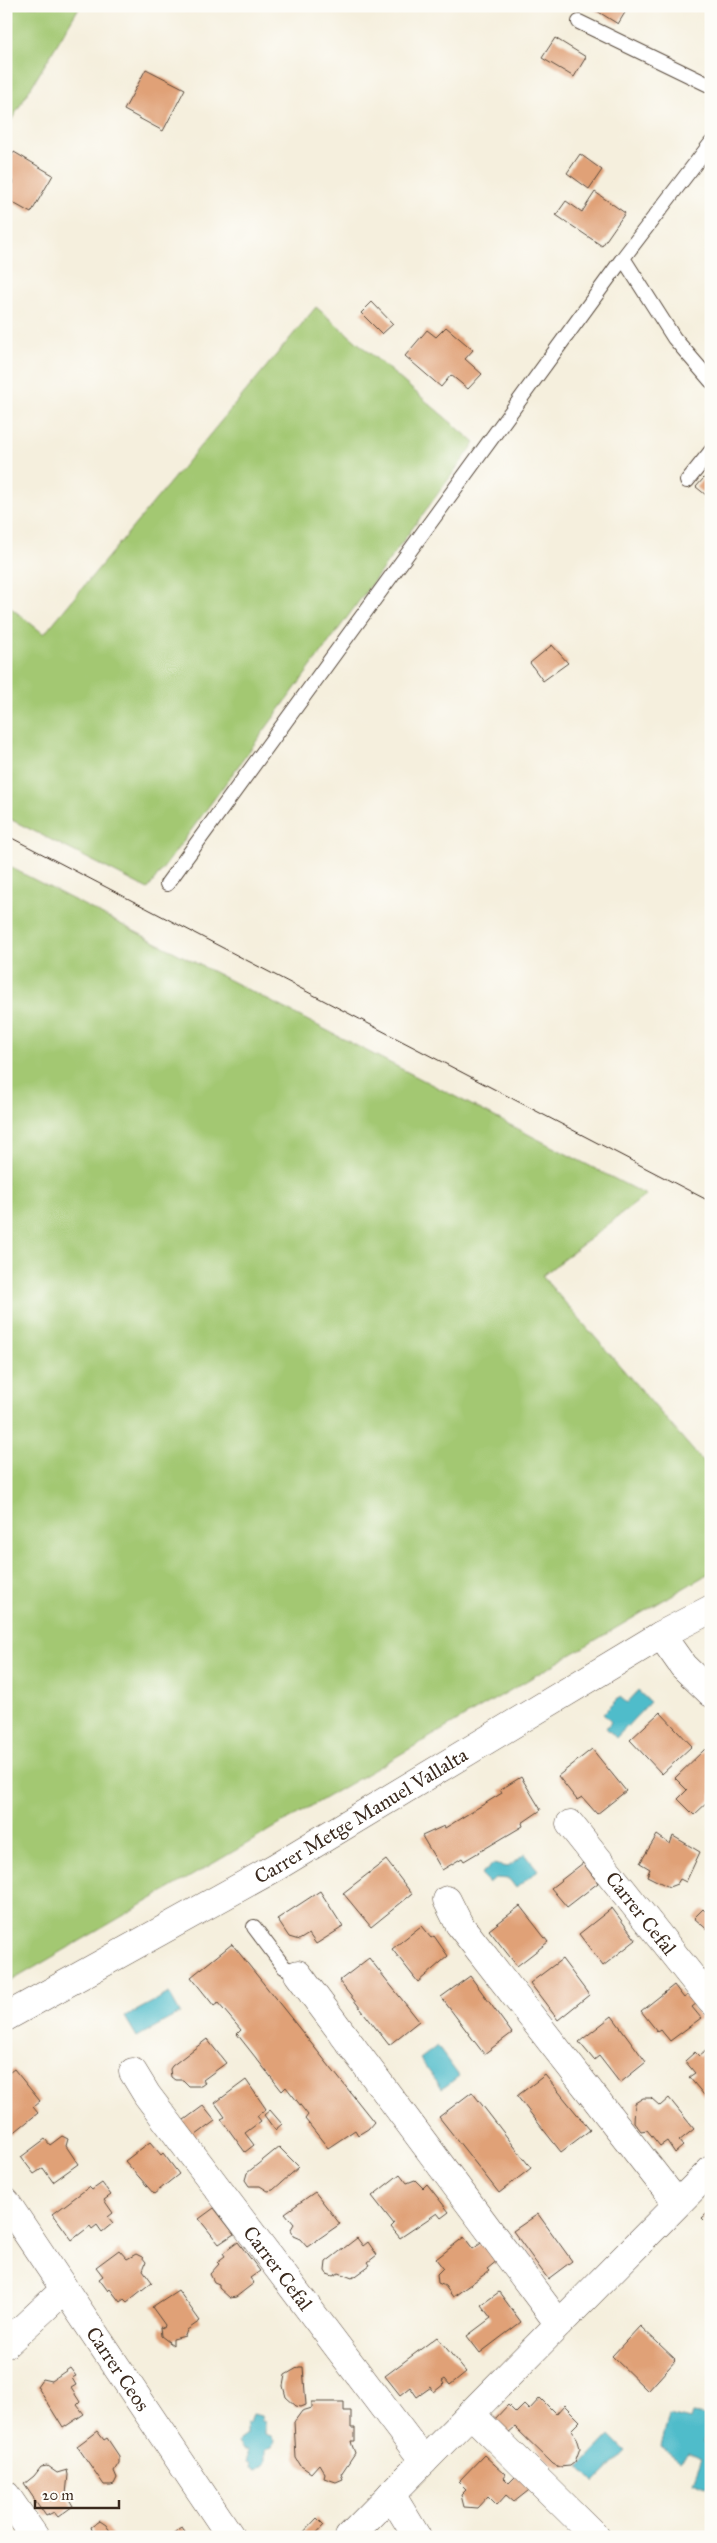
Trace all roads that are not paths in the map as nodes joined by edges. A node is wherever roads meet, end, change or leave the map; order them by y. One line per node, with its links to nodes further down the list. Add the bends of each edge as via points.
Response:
1 (579, 22): 2 (lane)
2 (711, 86)
3 (711, 143): 4 (lane)
4 (623, 258): 5 (lane, via 674,338); 8 (lane)
5 (711, 381)
6 (711, 451): 7 (lane)
7 (687, 481)
8 (167, 884)
9 (711, 1609): 10 (street, Carrer Metge Manuel Vallalta)
10 (661, 1635): 11 (street, via 683,1666); 17 (street, Carrer Metge Manuel Vallalta, via 276,1867)
11 (711, 1693)
12 (570, 1824): 16 (street, Carrer Cefal)
13 (447, 1900): 21 (street, via 459,1924)
14 (254, 1926): 15 (lane, via 284,1967)
15 (298, 1974): 23 (street)
16 (711, 2001)
17 (6, 2017)
18 (133, 2072): 26 (street, Carrer Cefal, via 159,2111)
19 (711, 2170): 21 (street)
20 (6, 2202): 22 (street, Carrer Ceos)
21 (677, 2203): 23 (street)
22 (64, 2290): 24 (street); 30 (street, Carrer Ceos)
23 (559, 2324): 25 (street)
24 (6, 2344)
25 (472, 2414): 26 (street); 33 (street)
26 (424, 2461): 27 (street)
27 (391, 2494): 31 (street); 32 (street)
28 (6, 2495): 29 (street)
29 (35, 2537)
30 (230, 2537)
31 (349, 2537)
32 (417, 2537)
33 (596, 2537)

